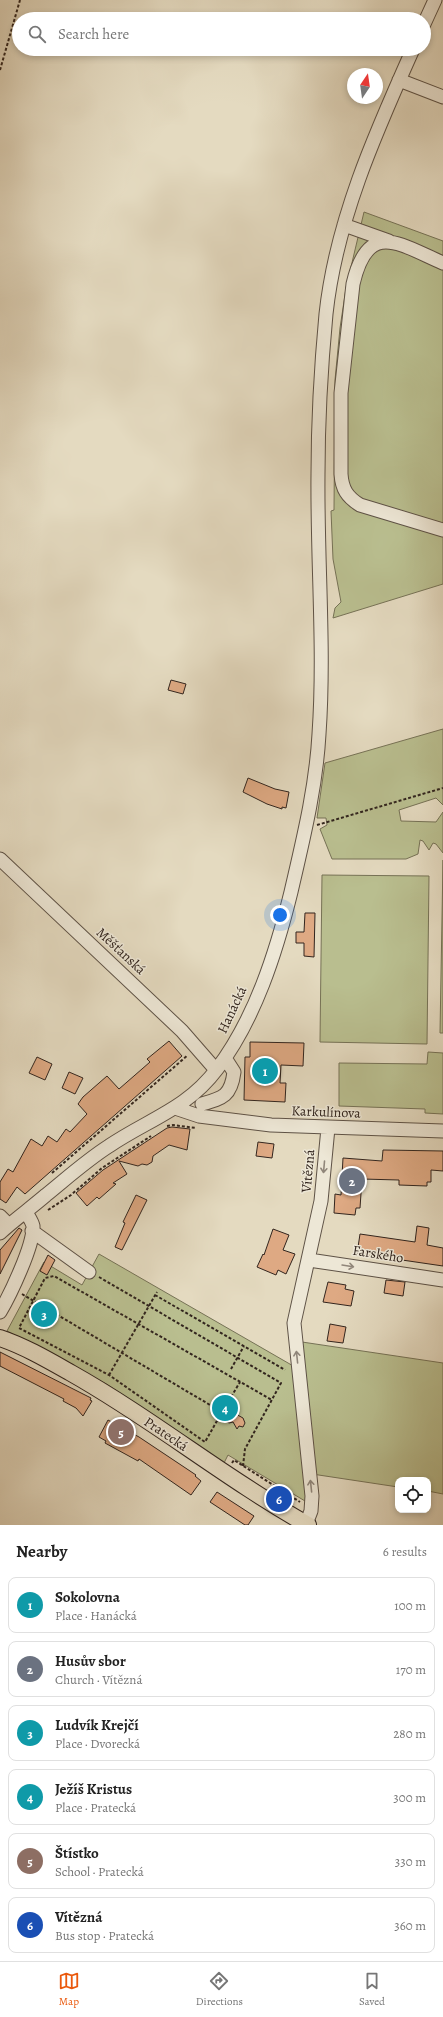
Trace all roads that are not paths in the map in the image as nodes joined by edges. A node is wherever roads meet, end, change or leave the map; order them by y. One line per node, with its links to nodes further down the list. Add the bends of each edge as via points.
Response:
1 (435, 0): 2 (street)
2 (430, 12)
3 (410, 56): 4 (street, Hanácká)
4 (399, 80): 5 (street); 6 (street, Hanácká)
5 (443, 97)
6 (344, 225): 7 (street); 11 (street, Hanácká, via 329,291 322,366 318,474 321,695 316,772 287,908 269,966 244,1025)
7 (389, 241): 8 (street); 9 (street, via 378,242 367,251 352,284 341,393 342,485 351,500 360,505)
8 (443, 263)
9 (443, 530)
10 (0, 859): 12 (street, Měšťanská, via 198,1047)
11 (225, 1058): 12 (street, Hanácká); 13 (street, via 234,1072 230,1089 222,1097)
12 (216, 1070): 13 (street, Hanácká)
13 (199, 1099): 14 (street, Hanácká); 15 (street)
14 (175, 1108): 15 (street, Karkulínova); 18 (street, Hanácká, via 101,1151)
15 (209, 1117): 16 (street, Karkulínova, via 265,1125)
16 (328, 1128): 17 (street, Karkulínova); 20 (street, Vítězná, one-way to 20, via 321,1201)
17 (443, 1131)
18 (30, 1221): 19 (street, Hanácká); 21 (street); 23 (street, via 19,1275)
19 (3, 1225)
20 (309, 1260): 22 (street, Farského, one-way to 22); 25 (street, Vítězná, one-way to 20, via 312,1511 312,1496 294,1323)
21 (89, 1272)
22 (443, 1280)
23 (0, 1312)
24 (0, 1338): 25 (main road, Pratecká, via 104,1391)
25 (300, 1523)

